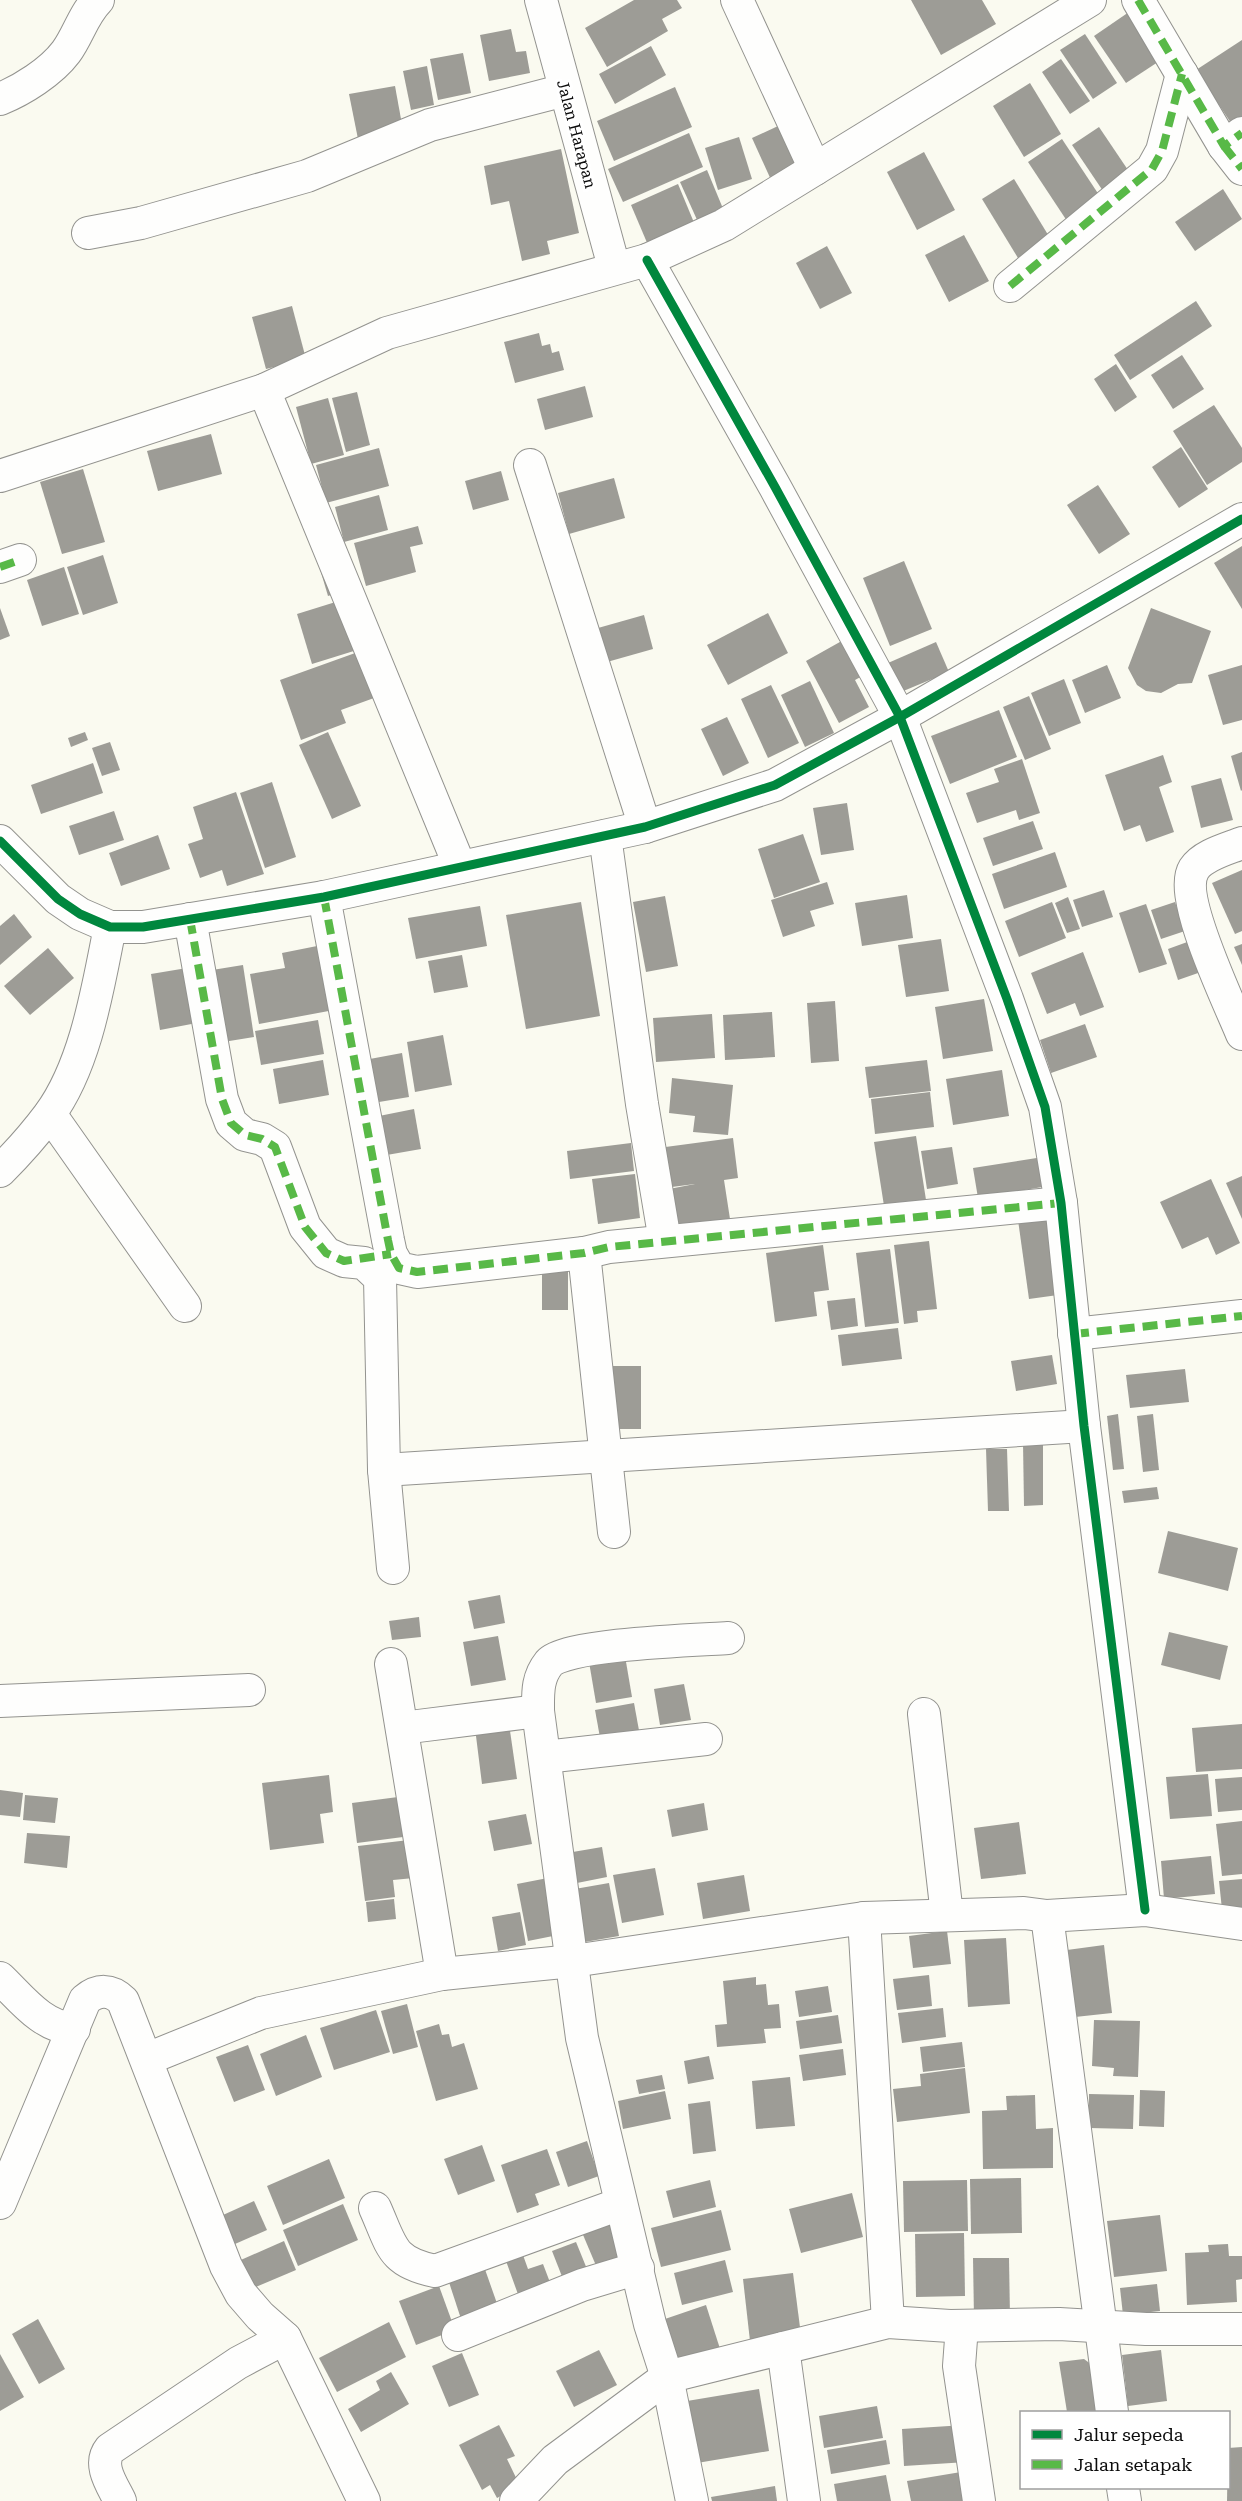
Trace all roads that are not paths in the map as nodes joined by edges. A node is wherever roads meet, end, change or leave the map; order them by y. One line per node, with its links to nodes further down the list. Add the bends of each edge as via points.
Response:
1 (98, 0): 8 (street, via 65,53 41,75)
2 (541, 0): 7 (street, Jalan Harapan)
3 (737, 0): 10 (street)
4 (1090, 0): 10 (street)
5 (1138, 0): 6 (street)
6 (1182, 74): 9 (street); 14 (street, via 1162,151 1152,169)
7 (565, 90): 11 (street, via 430,125 307,176 141,223); 13 (street, Jalan Harapan)
8 (0, 99)
9 (1236, 149)
10 (815, 168): 12 (street, via 723,225)
11 (88, 233)
12 (647, 260): 13 (street); 19 (street)
13 (614, 267): 15 (street, via 387,333)
14 (1010, 286)
15 (264, 390): 17 (street); 24 (street)
16 (530, 465): 20 (street)
17 (0, 476)
18 (1242, 519): 19 (street)
19 (900, 717): 20 (street, via 775,784); 31 (street, via 1045,1107)
20 (645, 827): 21 (street)
21 (604, 836): 24 (street); 32 (street)
22 (0, 841): 27 (street, via 58,899)
23 (1242, 843): 28 (street, via 1200,862 1192,871 1190,886 1192,910)
24 (460, 867): 25 (street)
25 (324, 897): 26 (street); 34 (street)
26 (190, 919): 27 (street, via 143,927); 35 (street, via 222,1099 231,1123 245,1135 275,1147 305,1227 326,1253)
27 (110, 927): 29 (street, via 96,998 76,1062)
28 (1242, 1034)
29 (50, 1114): 30 (street); 36 (street)
30 (0, 1171)
31 (1061, 1203): 32 (street); 38 (street)
32 (665, 1241): 33 (street)
33 (584, 1253): 34 (street, via 417,1272 399,1268); 40 (street)
34 (391, 1254): 35 (street)
35 (344, 1261): 41 (street, via 364,1263 380,1278)
36 (185, 1306)
37 (1242, 1316): 38 (street)
38 (1074, 1334): 39 (street)
39 (1084, 1426): 40 (street); 53 (street)
40 (606, 1454): 41 (street); 42 (street)
41 (384, 1470): 43 (street)
42 (614, 1532)
43 (393, 1568)
44 (728, 1638): 48 (street, via 614,1646 563,1654 550,1661 539,1679)
45 (392, 1664): 50 (street)
46 (249, 1690): 47 (street)
47 (0, 1701)
48 (538, 1711): 50 (street); 52 (street)
49 (924, 1714): 54 (street)
50 (402, 1728): 59 (street)
51 (706, 1739): 52 (street)
52 (545, 1756): 58 (street)
53 (1145, 1910): 55 (street); 57 (street)
54 (947, 1915): 55 (street); 56 (street)
55 (1047, 1916): 68 (street)
56 (864, 1918): 58 (street); 67 (street)
57 (1242, 1924)
58 (573, 1961): 59 (street); 64 (street, via 582,2038)
59 (442, 1974): 62 (street, via 261,2013)
60 (0, 1978): 61 (street, via 44,2021)
61 (74, 2028): 62 (street, via 85,2000 94,1992 117,1995); 63 (street)
62 (147, 2059): 72 (street, via 226,2266 241,2294)
63 (0, 2203)
64 (620, 2204): 65 (street, via 435,2271 410,2266 394,2250); 66 (street)
65 (375, 2208)
66 (638, 2268): 71 (street, via 582,2285); 74 (street)
67 (888, 2322): 69 (street); 73 (street)
68 (1100, 2325): 69 (street); 70 (street); 75 (street)
69 (962, 2326): 81 (street, via 959,2366)
70 (1242, 2329)
71 (458, 2335)
72 (285, 2338): 76 (street, via 237,2364 110,2449 106,2470); 77 (street)
73 (783, 2348): 74 (street); 80 (street)
74 (667, 2377): 78 (street, via 555,2460); 79 (street)
75 (1112, 2411)
76 (120, 2501)
77 (364, 2501)
78 (516, 2501)
79 (692, 2501)
80 (804, 2501)
81 (979, 2501)

